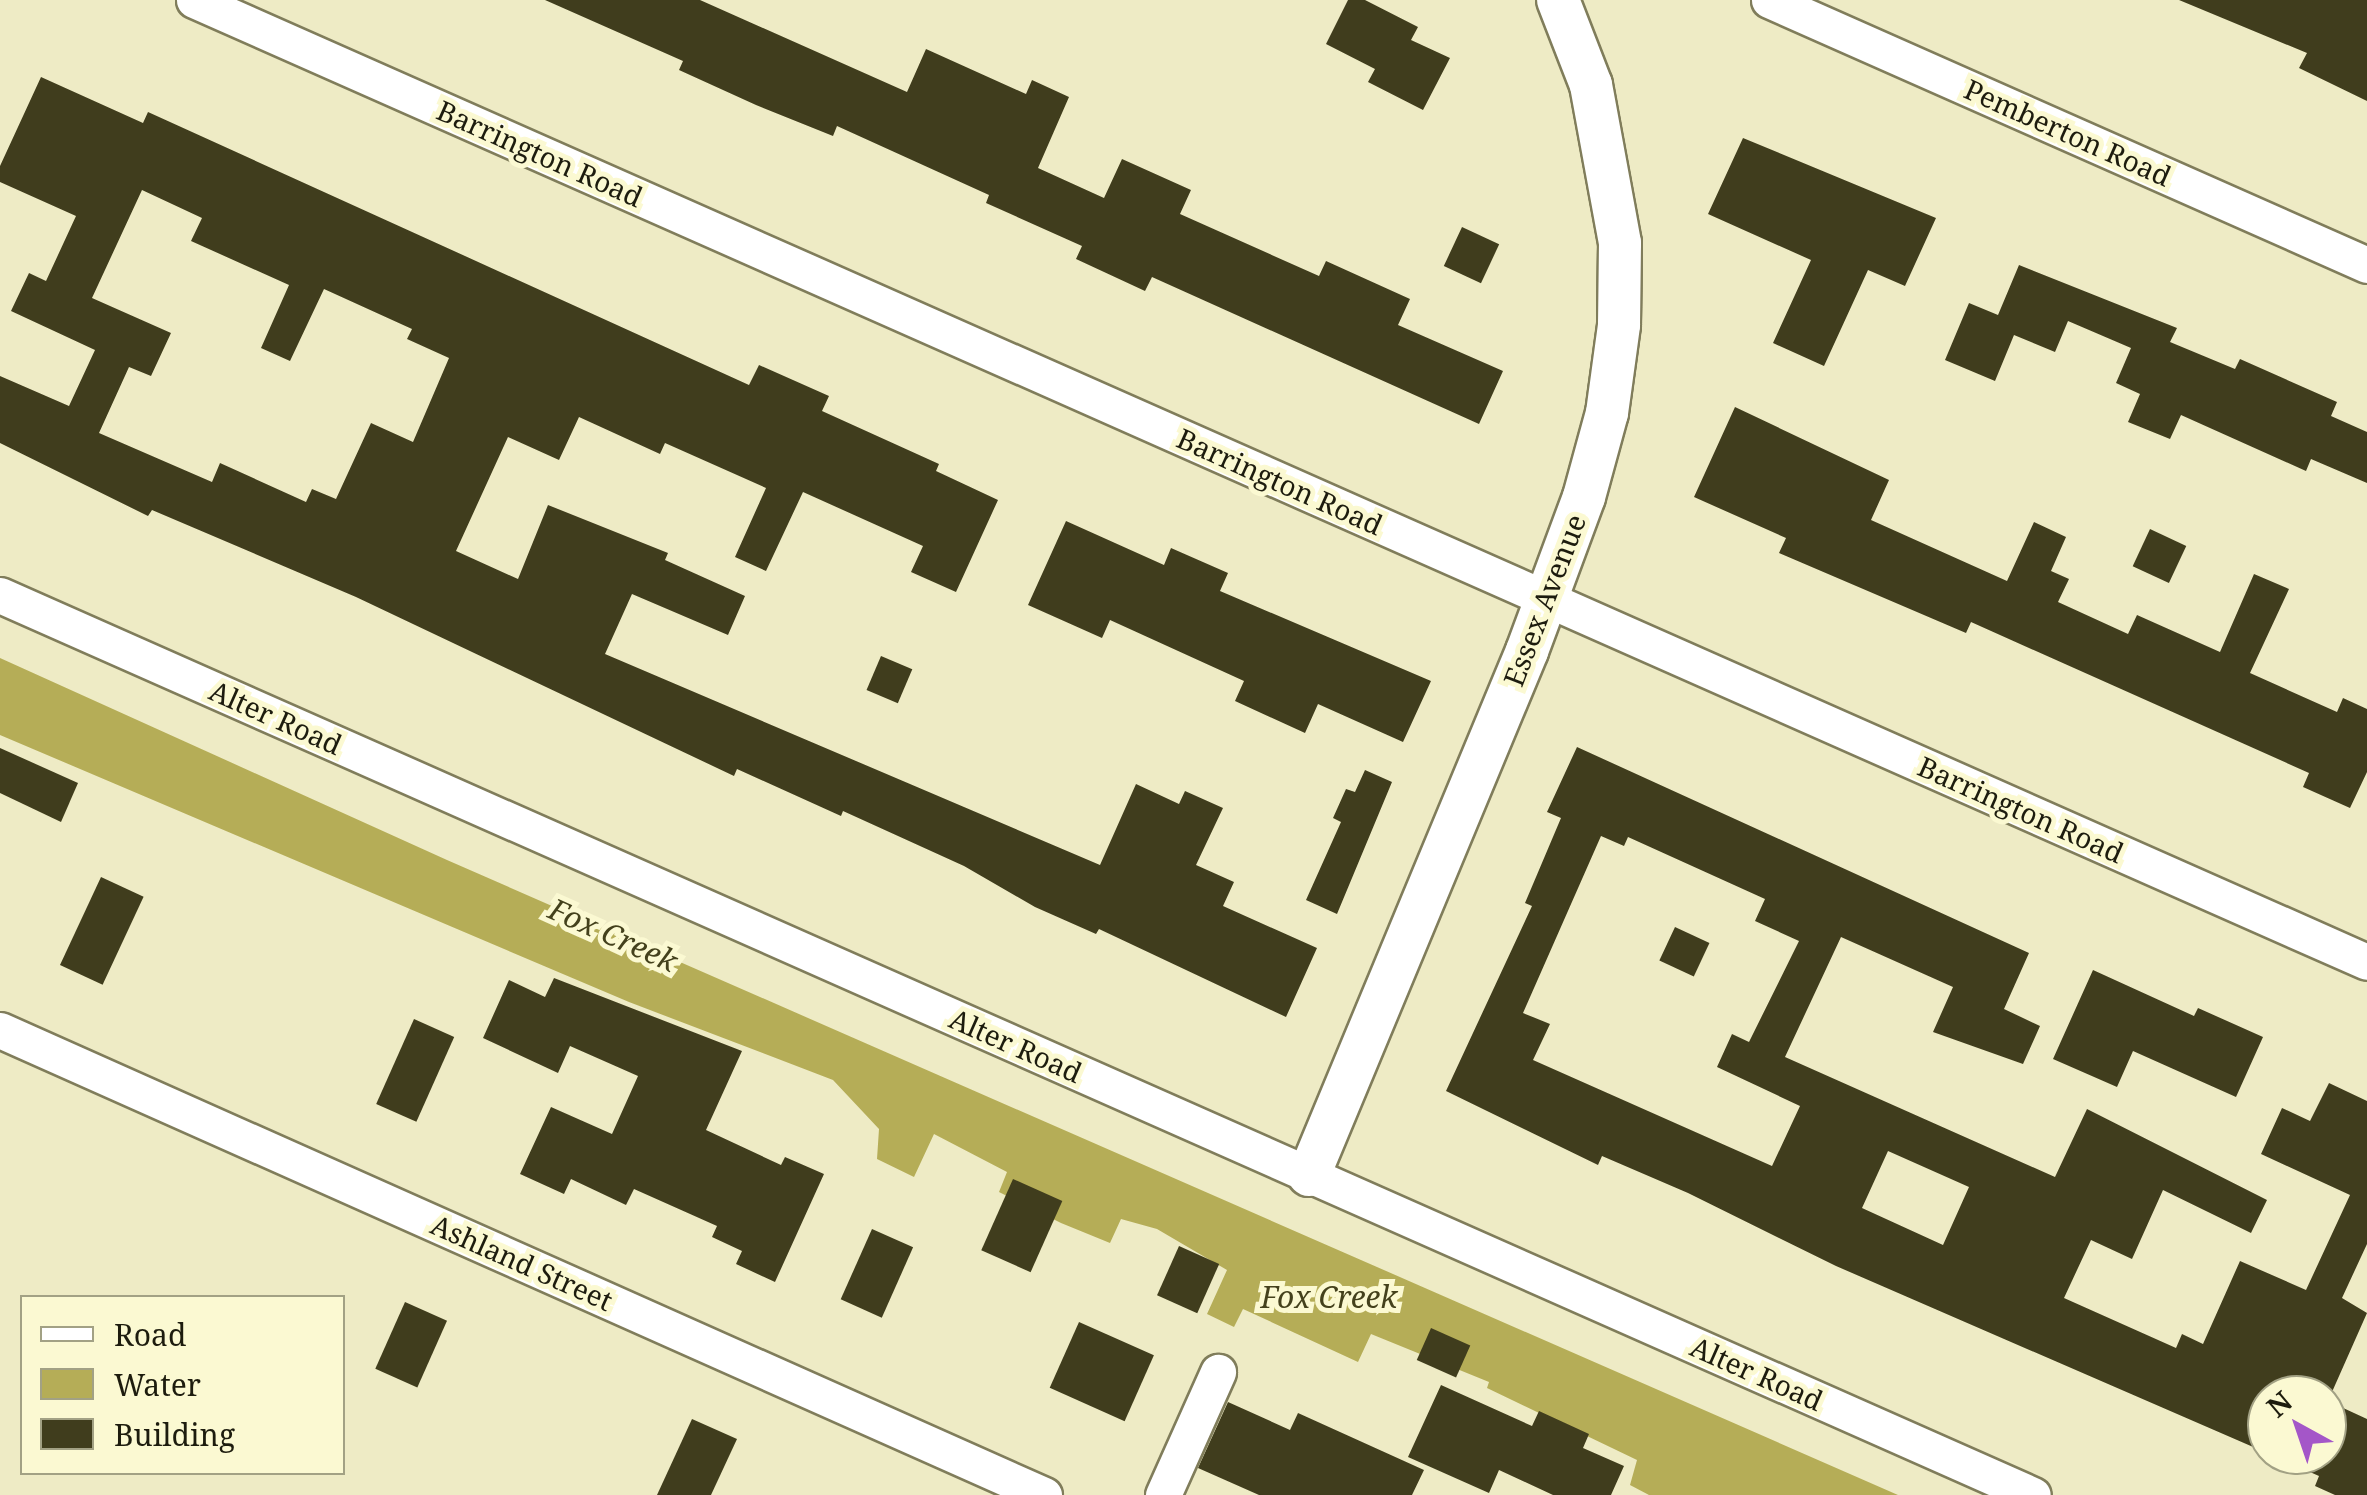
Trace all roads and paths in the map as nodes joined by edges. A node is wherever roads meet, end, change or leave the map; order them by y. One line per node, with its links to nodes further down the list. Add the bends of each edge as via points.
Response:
1 (194, 0): 6 (street, Barrington Road)
2 (1558, 0): 6 (street, Essex Avenue, via 1608,154 1620,243 1619,325 1608,413)
3 (1769, 0): 4 (street, Pemberton Road)
4 (2367, 265)
5 (0, 595): 9 (street, Alter Road)
6 (1546, 599): 7 (street, Barrington Road); 9 (street, Essex Avenue)
7 (2367, 962)
8 (0, 1030): 11 (street, Ashland Street)
9 (1309, 1175): 13 (street, Alter Road)
10 (1218, 1372): 12 (street)
11 (1044, 1495)
12 (1163, 1495)
13 (2032, 1495)

